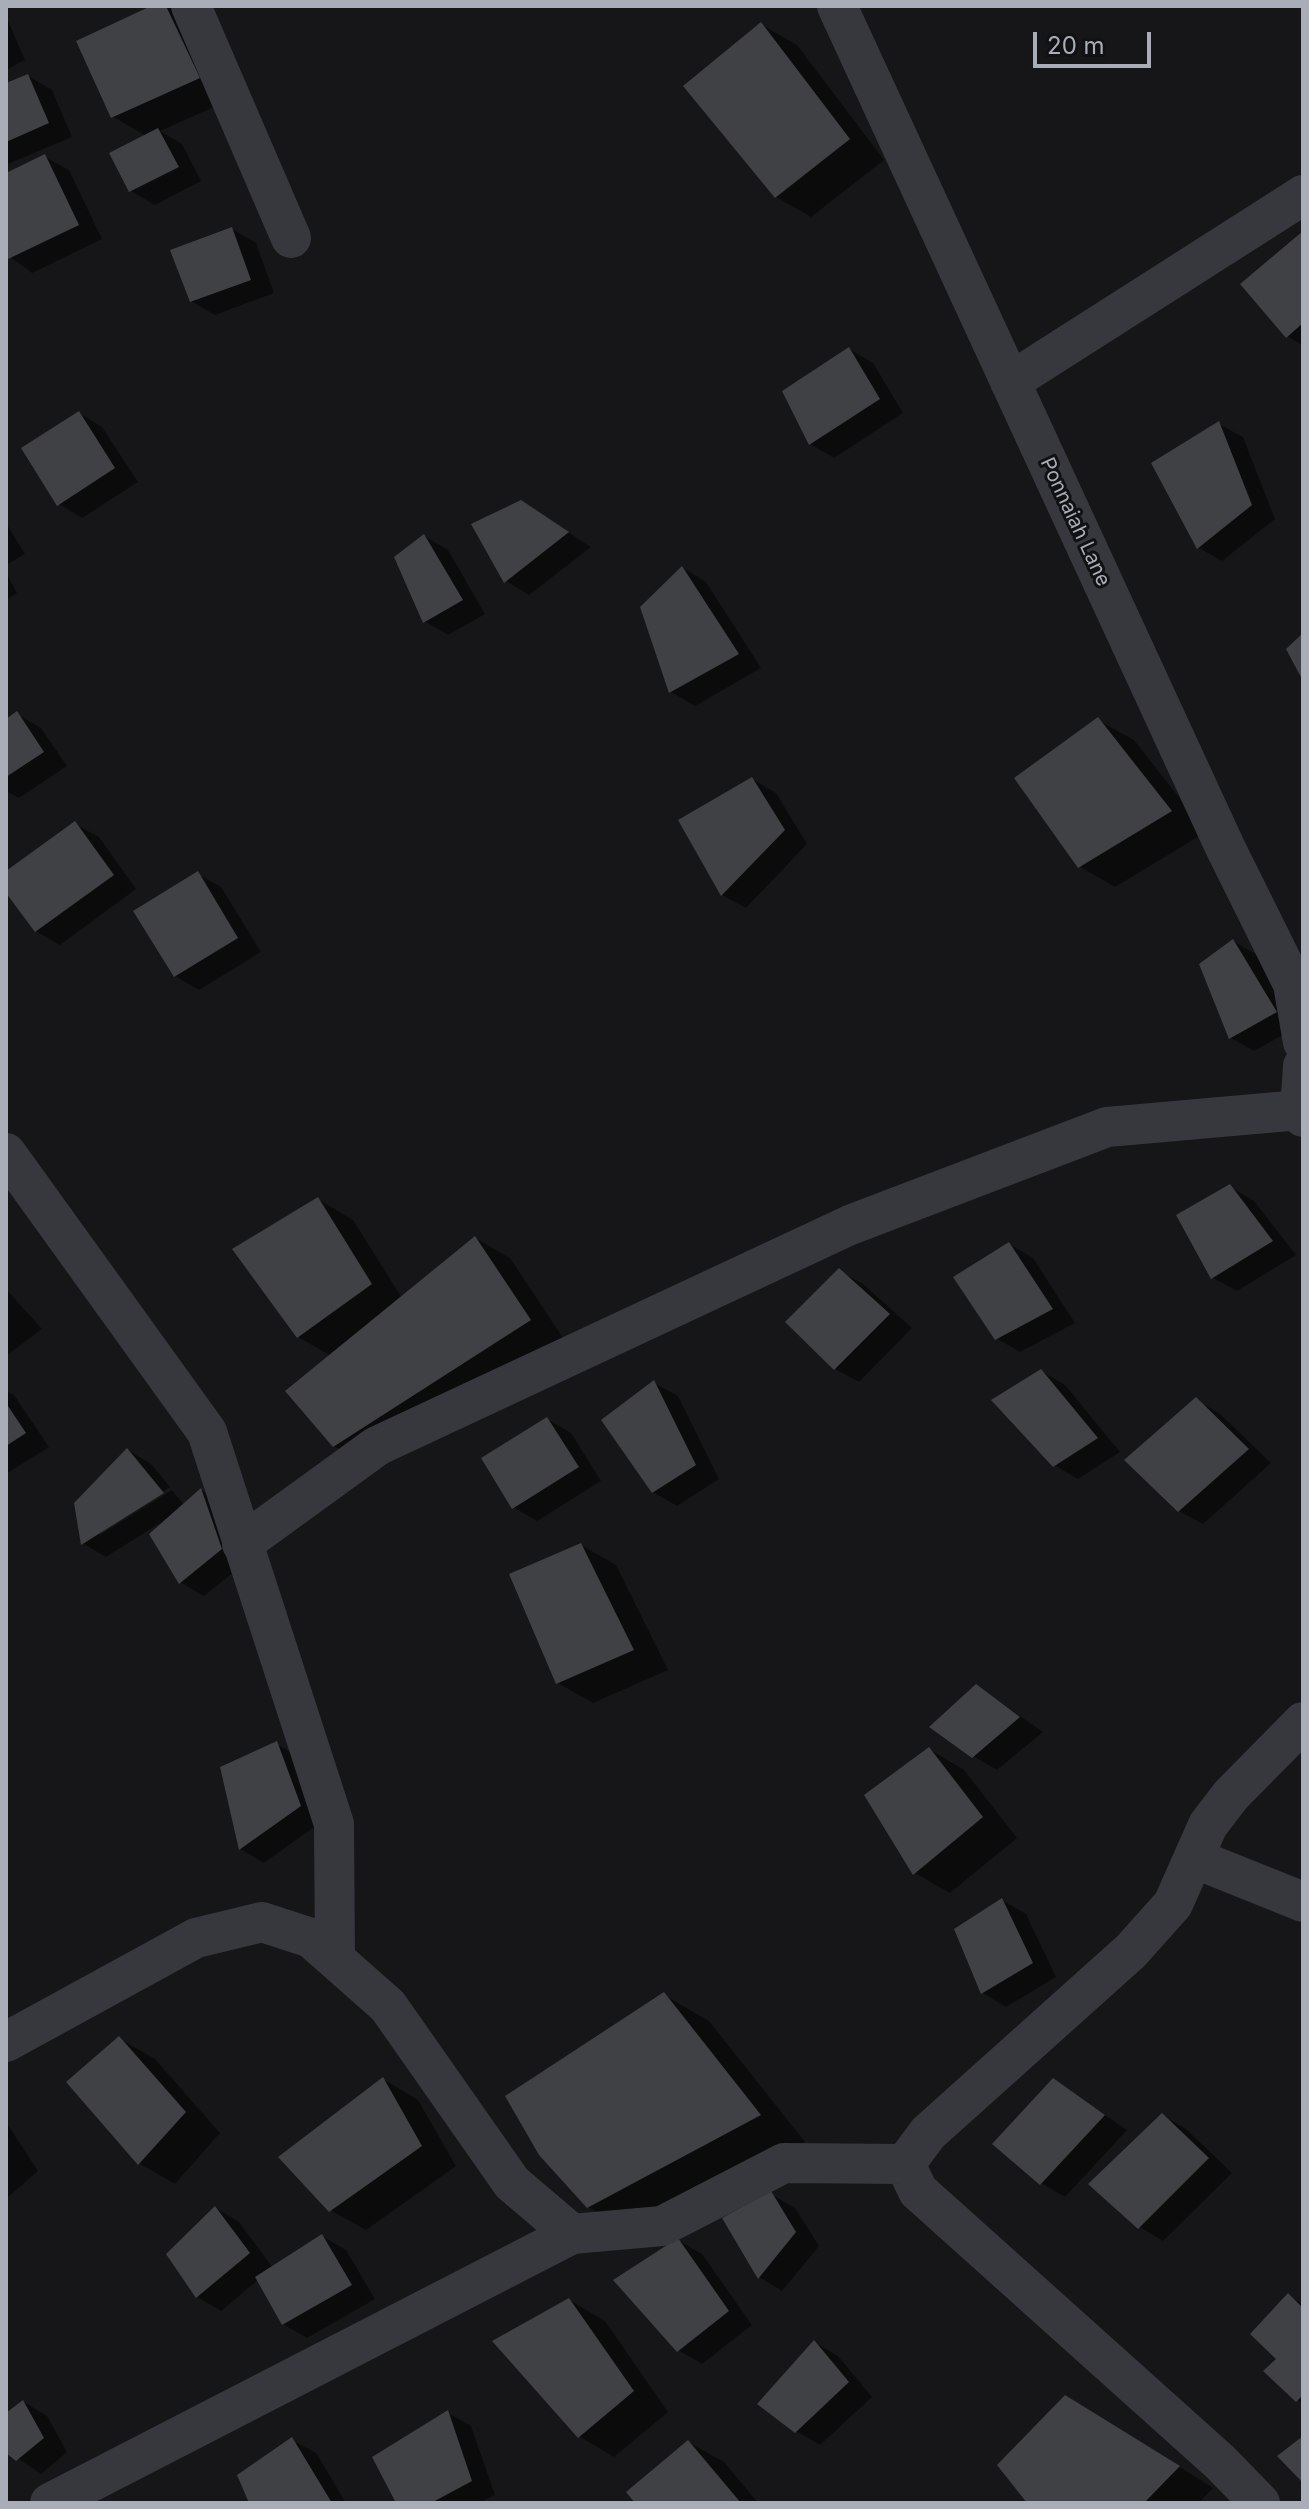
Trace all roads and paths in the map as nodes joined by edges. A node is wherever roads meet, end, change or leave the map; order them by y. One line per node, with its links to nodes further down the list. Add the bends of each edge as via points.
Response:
1 (191, 6): 4 (street)
2 (837, 6): 5 (street, Ponnaiah Lane)
3 (1303, 195): 5 (street)
4 (291, 238)
5 (1010, 382): 6 (street, Ponnaiah Lane, via 1293,984)
6 (1303, 1042)
7 (1303, 1066): 8 (street)
8 (1302, 1113): 10 (street, via 1107,1127 850,1225 377,1446)
9 (7, 1155): 10 (street, via 207,1432)
10 (242, 1544): 14 (street, via 334,1824)
11 (1303, 1722): 12 (street, via 1231,1795 1208,1825)
12 (1196, 1859): 13 (street); 16 (street, via 1173,1904 1131,1951 928,2133)
13 (1303, 1902)
14 (335, 1959): 15 (street, via 311,1938 262,1922 196,1938); 17 (street, via 388,2006 512,2183)
15 (6, 2042)
16 (905, 2164): 17 (street, via 784,2163 662,2226); 19 (street, via 918,2191)
17 (572, 2234): 18 (street)
18 (50, 2503)
19 (1260, 2503)

